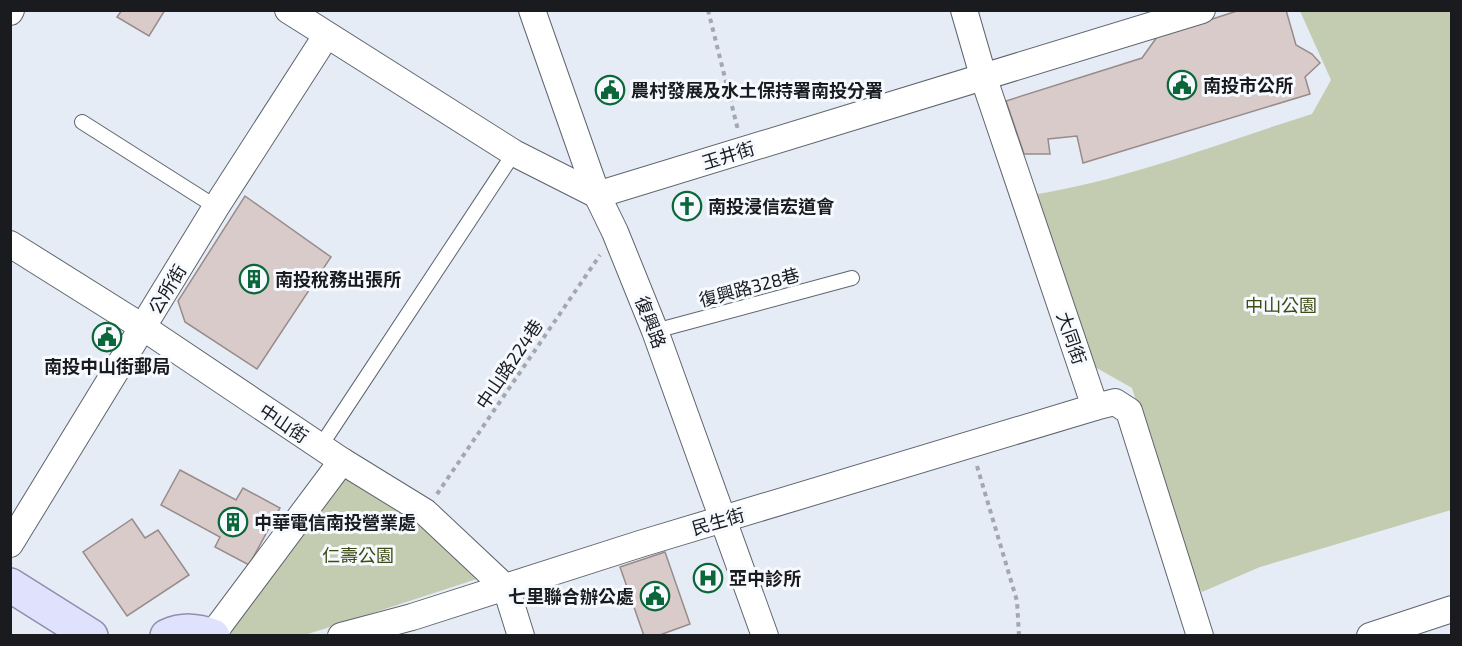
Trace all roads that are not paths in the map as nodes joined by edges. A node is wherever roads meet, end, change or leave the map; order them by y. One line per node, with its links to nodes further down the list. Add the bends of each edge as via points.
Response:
1 (288, 10): 5 (street)
2 (532, 10): 9 (street, 復興路)
3 (964, 10): 6 (street, 大同街)
4 (1202, 10): 6 (street, 玉井街)
5 (326, 36): 8 (street); 10 (street, 公所街)
6 (984, 79): 9 (street, 玉井街); 15 (street, 大同街)
7 (82, 122): 10 (lane)
8 (514, 153): 9 (street); 16 (lane)
9 (597, 195): 14 (street, 復興路)
10 (216, 207): 13 (street, 公所街)
11 (10, 244): 13 (street, 中山街)
12 (852, 278): 14 (lane, 復興路328巷)
13 (144, 328): 16 (street, 中山街); 19 (street, 公所街)
14 (655, 332): 18 (street, 復興路)
15 (1095, 407): 18 (street, 民生街); 29 (street, via 1114,402 1129,411)
16 (320, 447): 17 (street, 中山街)
17 (342, 462): 21 (street, 中山街, via 425,512); 23 (street)
18 (722, 520): 21 (street, 民生街); 28 (street, 復興路)
19 (10, 544)
20 (10, 585): 24 (main road)
21 (506, 588): 26 (street, 民生街); 27 (street, 中山街)
22 (1452, 609): 30 (street)
23 (212, 635): 25 (main road, via 195,630)
24 (91, 636)
25 (167, 636)
26 (341, 636)
27 (521, 636)
28 (765, 636)
29 (1200, 636)
30 (1370, 636)

